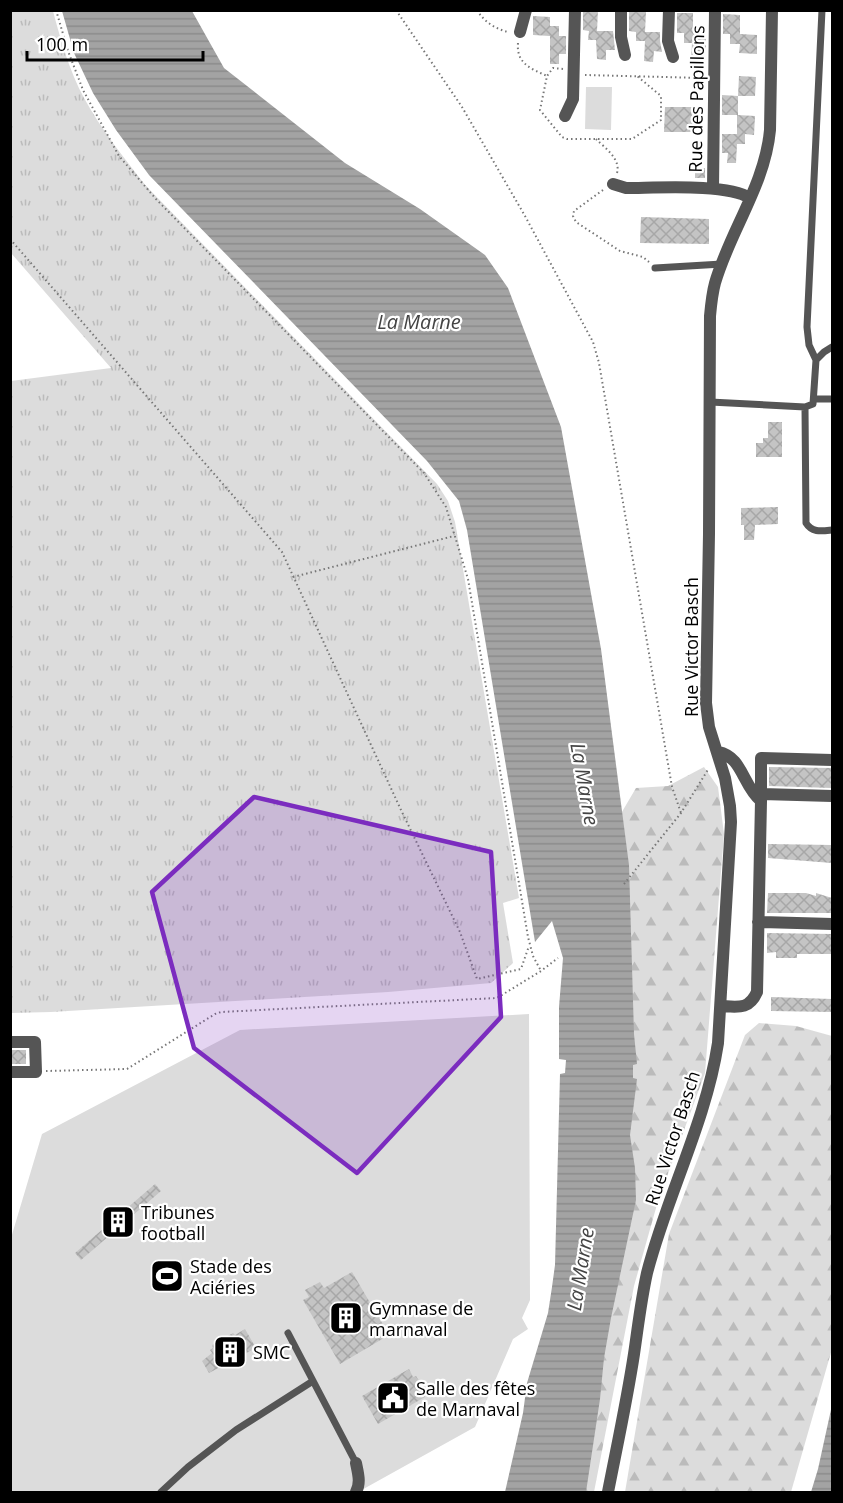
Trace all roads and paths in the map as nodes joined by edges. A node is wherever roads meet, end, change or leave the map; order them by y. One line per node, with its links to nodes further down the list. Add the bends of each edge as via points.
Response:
1 (56, 10): 33 (path, via 83,90 119,156 424,473 446,507)
2 (396, 10): 39 (path, via 462,107 593,342 672,787)
3 (477, 10): 11 (path, via 492,25 506,32)
4 (526, 10): 11 (street)
5 (575, 10): 14 (street)
6 (621, 10): 12 (street)
7 (669, 10): 13 (street, via 668,41)
8 (715, 10): 17 (street, Rue des Papillons)
9 (772, 10): 22 (street, Rue Victor Basch, via 769,146)
10 (822, 10): 27 (lane, via 807,327)
11 (520, 32): 15 (path, via 517,48 522,61)
12 (625, 56)
13 (674, 57)
14 (574, 72): 15 (path, via 553,68); 16 (path); 18 (street, via 573,99)
15 (547, 76): 19 (path, via 540,110 562,137)
16 (637, 76): 17 (path); 19 (path, via 661,96 661,120 632,139)
17 (714, 78): 21 (street, Rue des Papillons)
18 (565, 116)
19 (596, 139): 20 (path, via 617,162 619,169)
20 (613, 184): 21 (street, via 626,188); 25 (path, via 573,211 573,216 576,222 620,251 643,257)
21 (713, 188): 22 (street)
22 (750, 198): 24 (street, Rue Victor Basch)
23 (10, 238): 34 (path, via 282,552)
24 (722, 264): 25 (lane); 30 (street, Rue Victor Basch, via 710,316)
25 (655, 268)
26 (832, 346): 27 (lane)
27 (816, 360): 28 (lane)
28 (814, 399): 29 (lane); 31 (lane, via 813,404)
29 (832, 399)
30 (710, 402): 31 (lane); 35 (street, Rue Victor Basch, via 706,703)
31 (805, 407): 32 (lane, via 806,523 813,530)
32 (832, 530)
33 (455, 536): 34 (path); 43 (path, via 468,579)
34 (294, 577): 43 (path, via 460,932 477,979 521,969)
35 (718, 752): 38 (street, via 736,762 754,796); 39 (path); 46 (street, Rue Victor Basch, via 731,822)
36 (832, 760): 38 (street, via 761,758)
37 (832, 796): 38 (street)
38 (761, 798): 41 (street)
39 (681, 813): 40 (path)
40 (624, 884)
41 (758, 922): 42 (street); 46 (street, via 754,1000 737,1007)
42 (832, 924)
43 (530, 945): 45 (path)
44 (558, 958): 45 (path)
45 (541, 971): 49 (path, via 498,998 221,1012 127,1069)
46 (721, 1006): 55 (street, Rue Victor Basch, via 706,1100 647,1274)
47 (10, 1042): 49 (street, via 35,1042)
48 (10, 1072): 49 (street)
49 (36, 1072)
50 (288, 1333): 51 (lane)
51 (313, 1381): 52 (lane); 53 (lane, via 236,1430)
52 (356, 1463): 54 (street)
53 (161, 1492)
54 (356, 1492)
55 (608, 1492)

